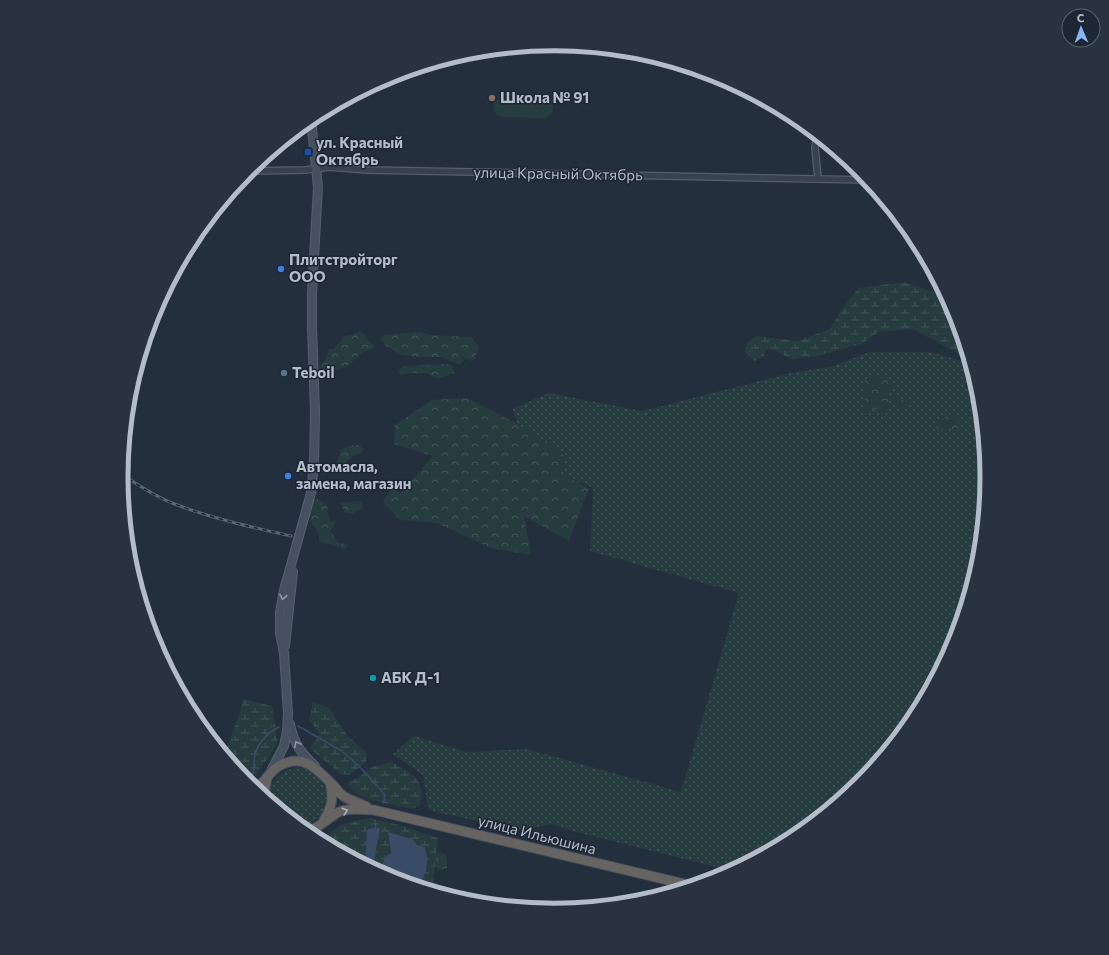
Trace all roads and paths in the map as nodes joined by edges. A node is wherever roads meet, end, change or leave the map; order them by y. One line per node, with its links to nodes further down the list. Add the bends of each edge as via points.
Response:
1 (312, 127): 3 (main road)
2 (816, 141): 5 (street)
3 (316, 169): 4 (street, улица Красный Октябрь); 5 (street, улица Красный Октябрь, via 330,167 367,170); 7 (main road, via 317,210 312,292 314,467 311,493 293,560 284,653)
4 (259, 170)
5 (818, 178): 6 (street, улица Красный Октябрь)
6 (859, 180)
7 (288, 713): 8 (main road, one-way to 7, via 296,744); 9 (main road, via 285,742)
8 (318, 769): 9 (highway, via 306,762 292,762 279,767); 10 (highway)
9 (269, 776): 11 (highway); 12 (highway)
10 (330, 782): 13 (highway, via 346,798); 14 (highway, via 332,804 328,813)
11 (260, 785)
12 (265, 790)
13 (374, 810): 15 (highway, one-way to 13, via 344,810); 16 (highway, улица Ильюшина)
14 (313, 828)
15 (313, 829)
16 (683, 884)

